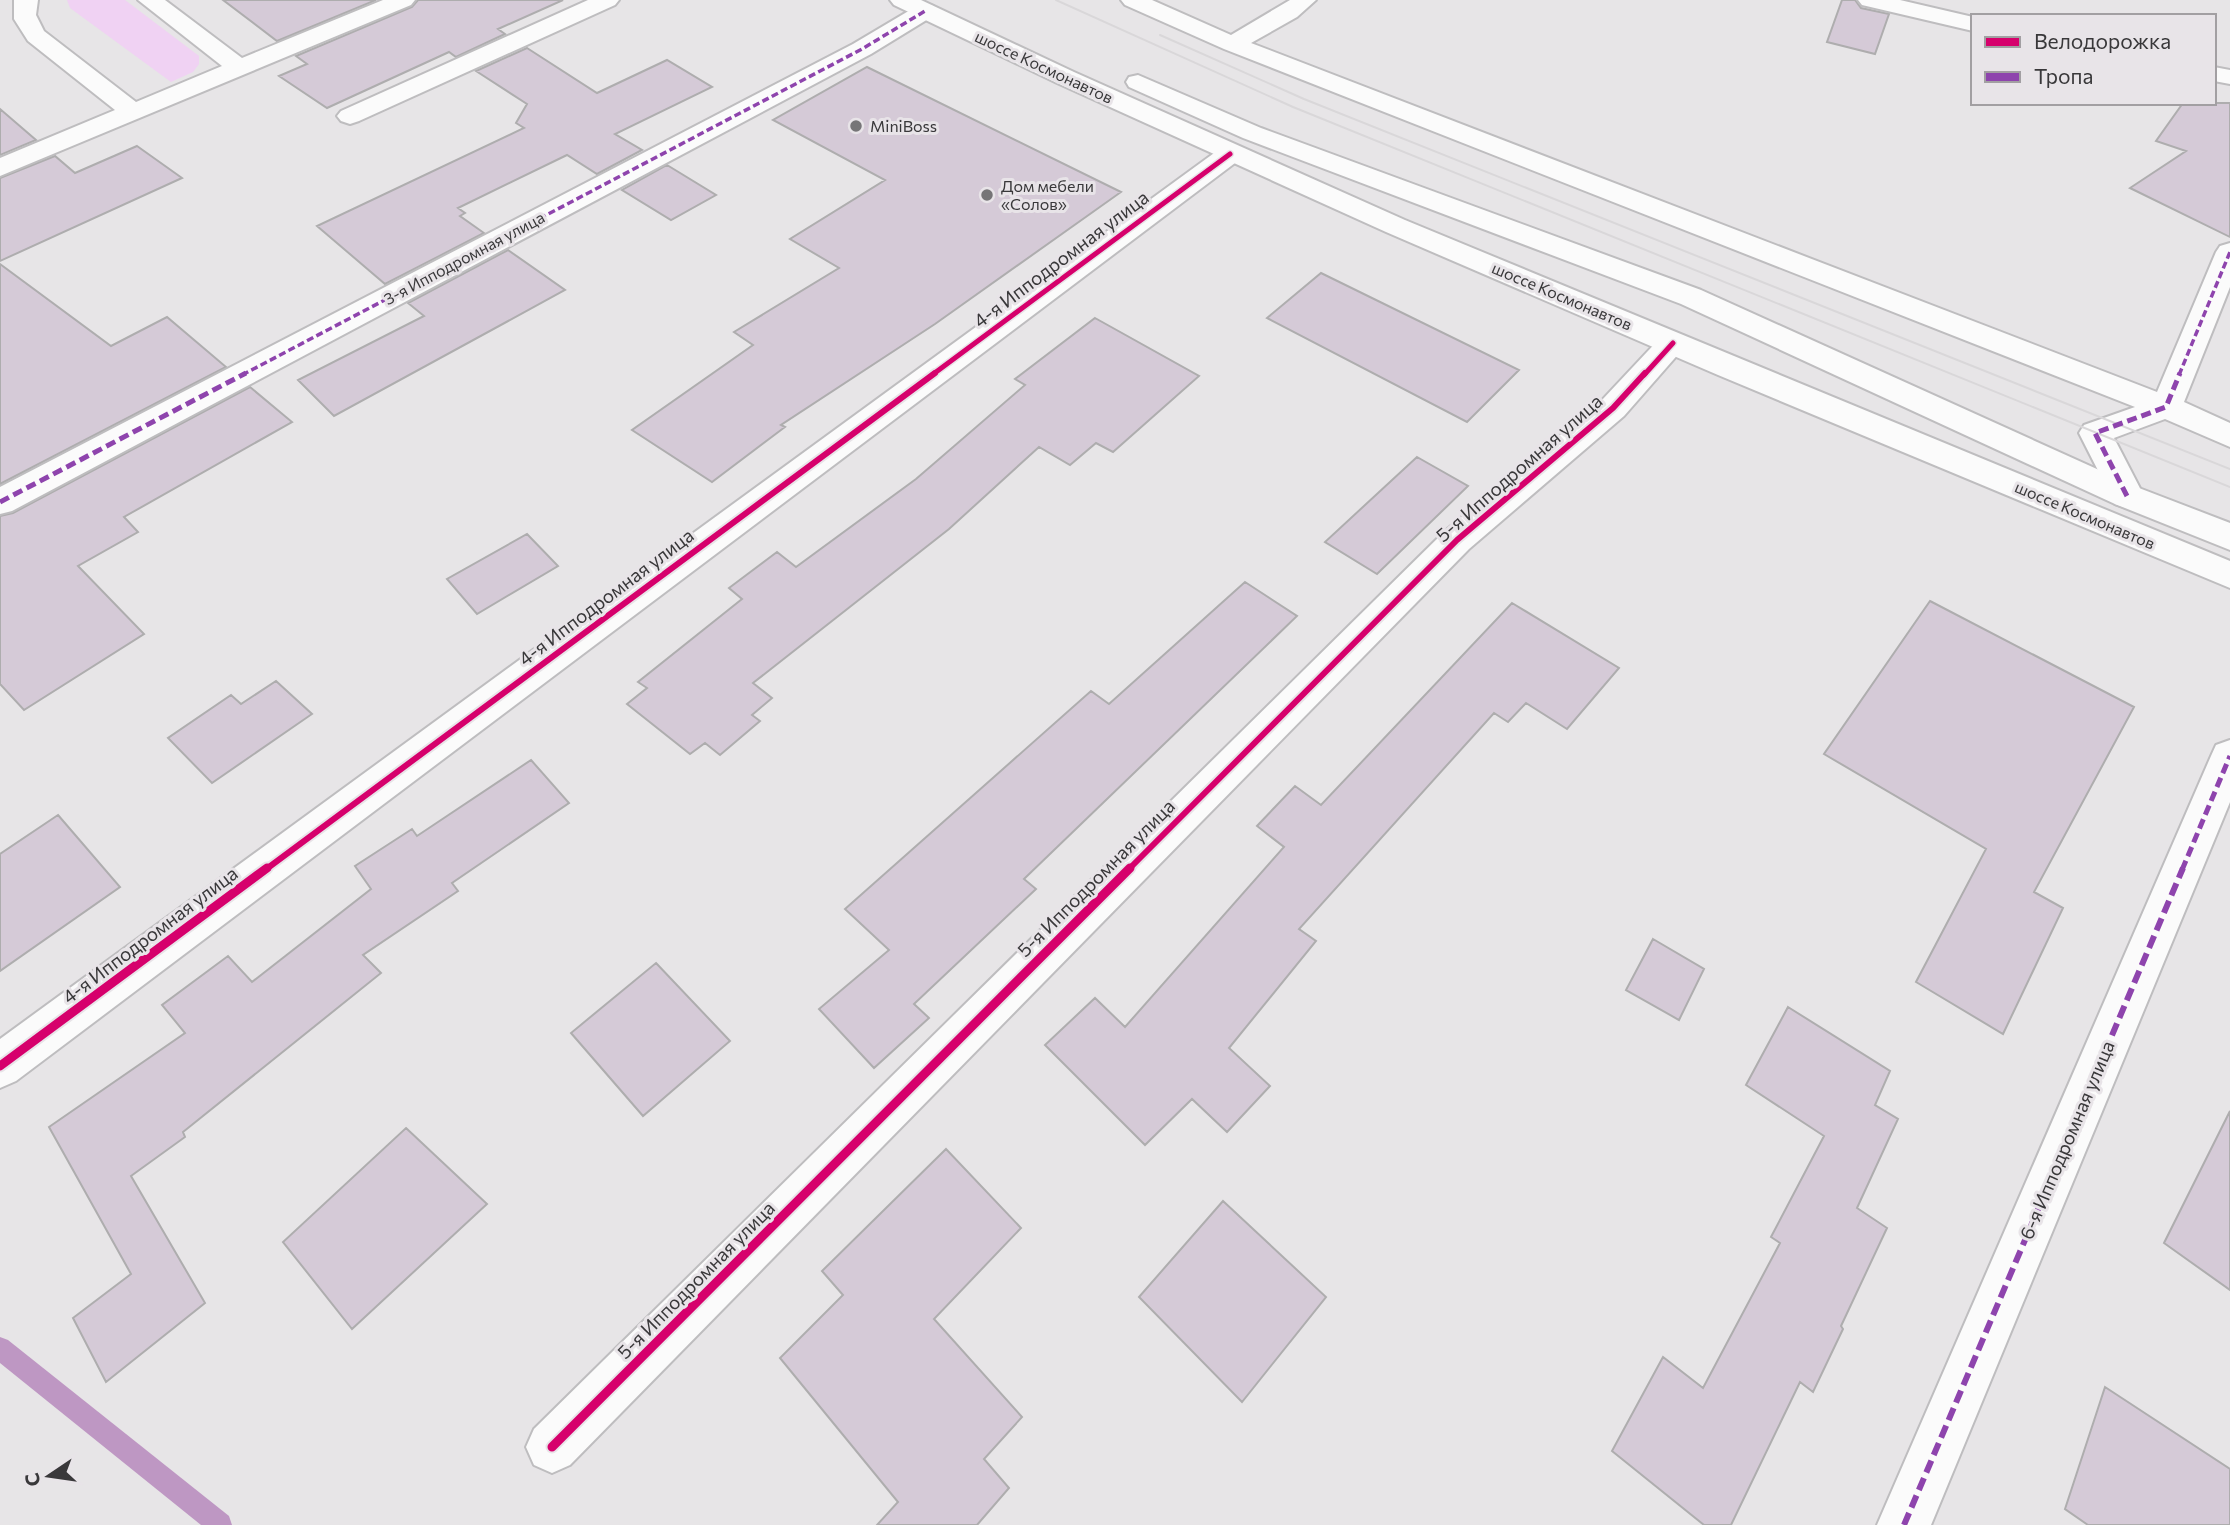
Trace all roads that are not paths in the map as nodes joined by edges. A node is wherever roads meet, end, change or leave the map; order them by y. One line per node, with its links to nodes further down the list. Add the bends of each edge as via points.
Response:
1 (26, 0): 13 (street, via 24,19 36,36)
2 (150, 0): 12 (street)
3 (403, 0): 12 (street)
4 (607, 0): 14 (street)
5 (958, 0): 21 (street, шоссе Космонавтов, via 1252,133 1691,297)
6 (1133, 0): 11 (street)
7 (1304, 0): 11 (street)
8 (1870, 0): 10 (street)
9 (914, 6): 15 (street, шоссе Космонавтов); 22 (street, 3-я Ипподромная улица, via 862,49)
10 (1971, 23)
11 (1232, 44): 19 (street)
12 (240, 68): 13 (street)
13 (133, 112): 16 (street)
14 (350, 116)
15 (1230, 154): 18 (street, шоссе Космонавтов); 26 (street, 4-я Ипподромная улица)
16 (0, 168)
17 (2230, 252): 19 (street)
18 (1673, 343): 24 (street, шоссе Космонавтов); 27 (street, 5-я Ипподромная улица, via 1613,408 1447,550)
19 (2166, 407): 20 (street); 21 (street, via 2095,433)
20 (2230, 436)
21 (2127, 496): 23 (street, шоссе Космонавтов)
22 (0, 502)
23 (2230, 537)
24 (2230, 575)
25 (2230, 756): 28 (street, 6-я Ипподромная улица)
26 (0, 1066)
27 (552, 1447)
28 (1904, 1525)

